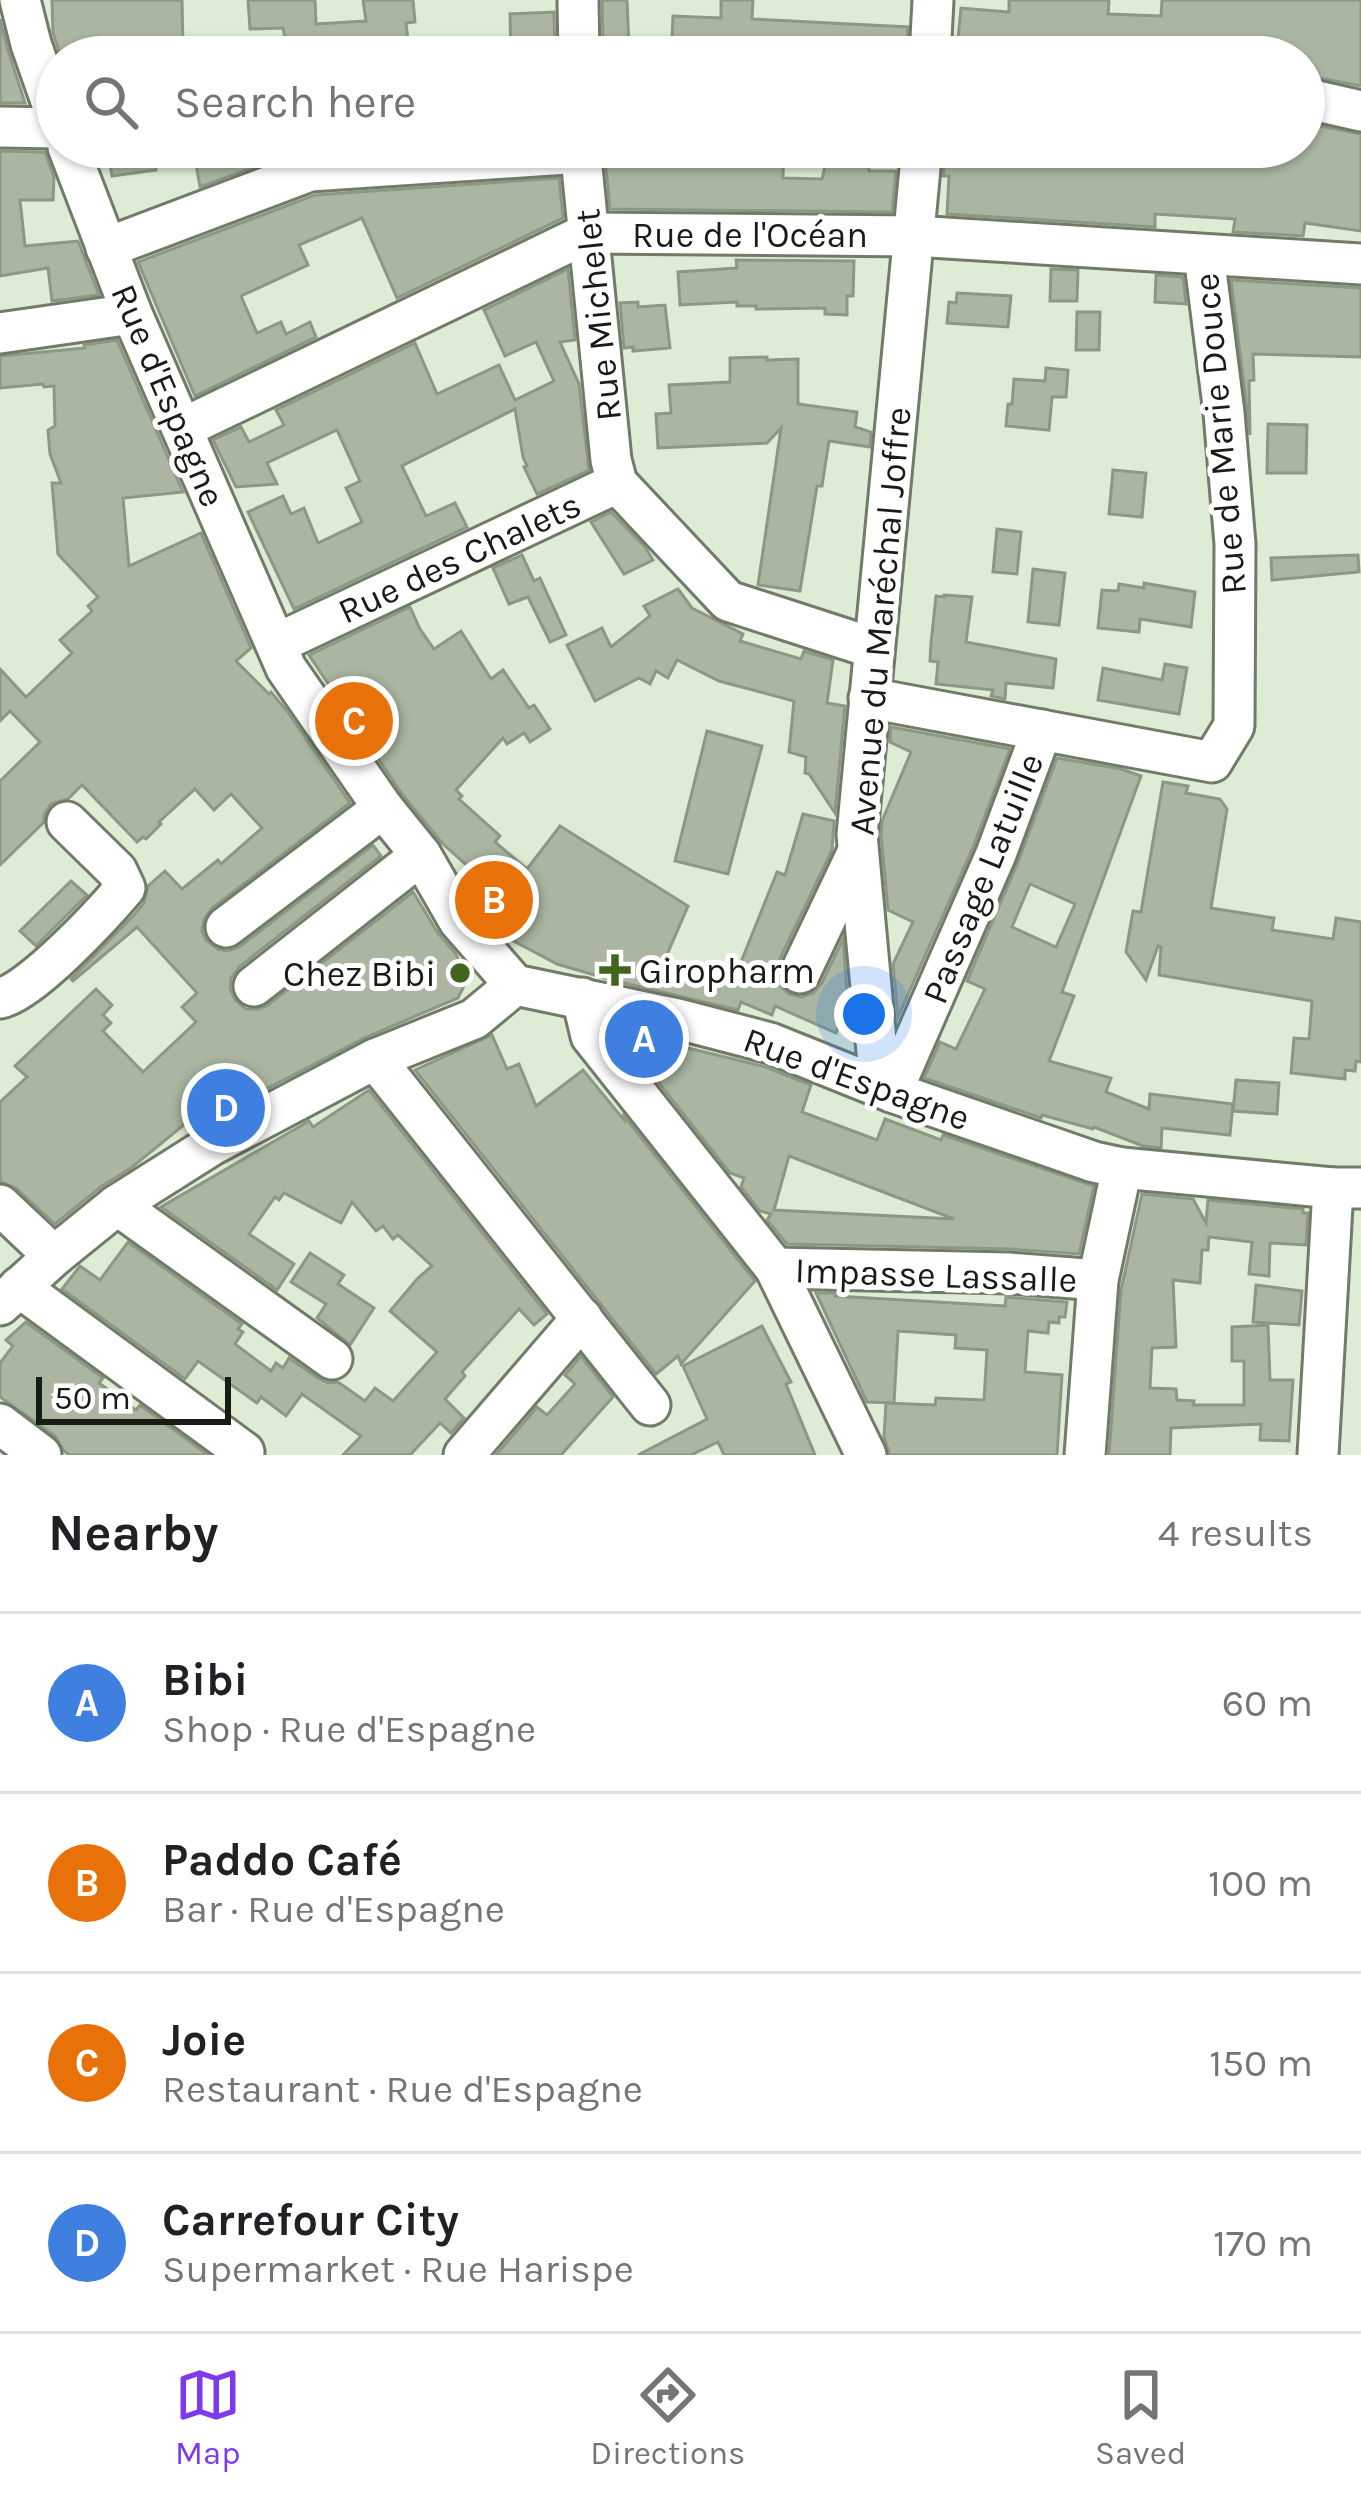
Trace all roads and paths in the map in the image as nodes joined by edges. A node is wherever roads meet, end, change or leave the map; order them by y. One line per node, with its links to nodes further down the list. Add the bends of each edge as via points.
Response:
1 (20, 0): 6 (street)
2 (578, 0): 4 (street)
3 (933, 0): 5 (street)
4 (579, 36)
5 (931, 36)
6 (36, 58)
7 (1325, 103): 8 (street)
8 (1361, 111)
9 (0, 127): 10 (street)
10 (36, 128)
11 (76, 168): 17 (street, Rue d'Espagne)
12 (349, 168): 17 (street, via 310,171)
13 (582, 168): 15 (street, Rue Michelet)
14 (920, 168): 16 (street, Avenue du Maréchal Joffre)
15 (588, 233): 16 (street, Rue de l'Océan); 22 (street, Rue de l'Océan); 23 (street, Rue Michelet)
16 (914, 236): 18 (street, Rue de l'Océan); 25 (street, Avenue du Maréchal Joffre)
17 (106, 248): 20 (street, Rue d'Espagne)
18 (1204, 255): 19 (street, Rue de l'Océan); 27 (street, Rue de Marie Douce, via 1235,544 1234,727 1212,762)
19 (1361, 264)
20 (132, 314): 21 (street); 22 (street, Rue d'Espagne)
21 (0, 333)
22 (183, 428): 24 (street, Rue d'Espagne)
23 (617, 482): 24 (street, Rue des Chalets); 25 (street, Rue des Chalets, via 728,602)
24 (276, 644): 28 (street, Rue d'Espagne)
25 (873, 648): 26 (street, Avenue du Maréchal Joffre)
26 (869, 698): 27 (street, Rue de Marie Douce); 30 (street, Avenue du Maréchal Joffre)
27 (1042, 730): 39 (street, Passage Latuille)
28 (383, 808): 31 (street, Rue d'Espagne); 32 (street)
29 (67, 822): 36 (street, via 125,888 47,966)
30 (859, 849): 33 (street); 39 (street, Avenue du Maréchal Joffre, via 878,1063)
31 (421, 855): 34 (street, Rue d'Espagne, via 459,921); 35 (street)
32 (226, 927)
33 (800, 973)
34 (514, 985): 37 (street, Rue d'Espagne); 38 (street, via 474,1018)
35 (254, 986)
36 (0, 998)
37 (582, 998): 39 (street, Rue d'Espagne, via 770,1043); 45 (street, via 591,1036)
38 (374, 1059): 43 (street); 48 (street)
39 (892, 1092): 40 (street, Rue d'Espagne)
40 (1121, 1168): 41 (street, Rue d'Espagne); 46 (street)
41 (1347, 1188): 57 (street)
42 (0, 1205): 44 (street)
43 (117, 1205): 44 (street); 49 (street)
44 (54, 1256): 47 (street)
45 (775, 1268): 46 (street, Impasse Lassalle); 55 (street)
46 (1098, 1280): 56 (street)
47 (10, 1296): 52 (street)
48 (582, 1318): 50 (street); 54 (street)
49 (332, 1358)
50 (650, 1405)
51 (0, 1424): 53 (street)
52 (244, 1452)
53 (41, 1455)
54 (464, 1455)
55 (866, 1455)
56 (1085, 1455)
57 (1318, 1455)

